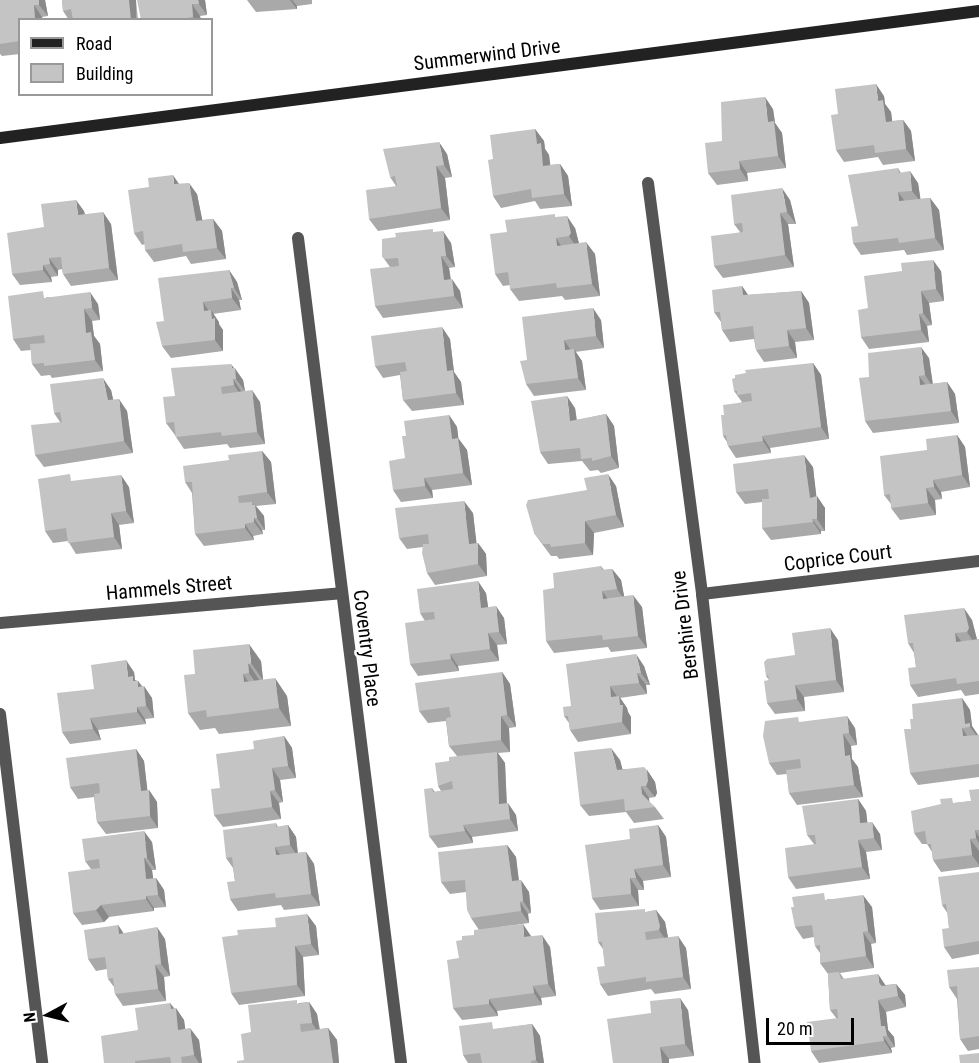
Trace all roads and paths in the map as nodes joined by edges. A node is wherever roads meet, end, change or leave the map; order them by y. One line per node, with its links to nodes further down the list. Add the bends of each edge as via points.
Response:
1 (979, 10): 2 (street, Summerwind Drive)
2 (0, 138)
3 (648, 183): 7 (street, Bershire Drive)
4 (298, 238): 6 (street, Coventry Place)
5 (979, 561): 7 (street, Coprice Court)
6 (341, 593): 8 (street, Hammels Street); 11 (street, Coventry Place)
7 (702, 594): 12 (street, Bershire Drive)
8 (0, 623)
9 (0, 714): 10 (street)
10 (42, 1063)
11 (401, 1063)
12 (755, 1063)

